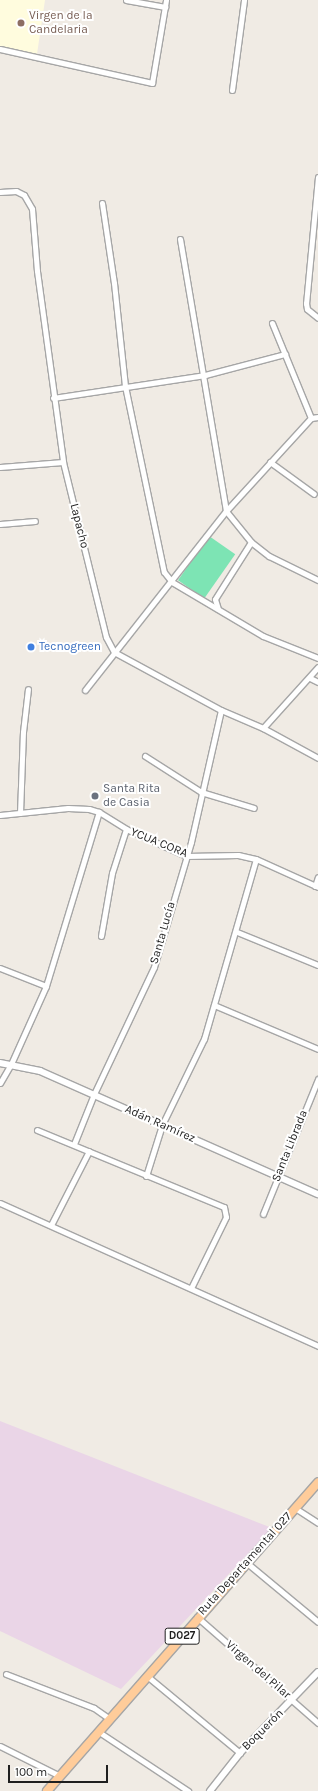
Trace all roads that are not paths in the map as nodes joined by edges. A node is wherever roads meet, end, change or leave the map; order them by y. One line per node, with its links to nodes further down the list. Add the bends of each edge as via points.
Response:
1 (126, 0): 4 (street)
2 (166, 0): 4 (street)
3 (244, 0): 6 (street)
4 (165, 7): 5 (street, via 152,83)
5 (0, 49)
6 (232, 90)
7 (318, 177): 11 (street, via 306,303 307,309)
8 (0, 192): 16 (street, Lapacho, via 16,191 24,195 32,209)
9 (102, 203): 15 (street, via 115,288)
10 (180, 239): 14 (street)
11 (318, 318)
12 (272, 323): 13 (street)
13 (285, 354): 14 (street); 18 (street)
14 (205, 375): 15 (street); 23 (street, via 208,413)
15 (125, 386): 16 (street); 28 (street, via 160,561)
16 (53, 398): 19 (street, Lapacho)
17 (318, 417): 18 (street)
18 (311, 418): 20 (street)
19 (63, 462): 21 (street); 30 (street, Lapacho, via 106,636)
20 (270, 462): 22 (street); 23 (street)
21 (0, 467)
22 (314, 494)
23 (226, 511): 26 (street); 28 (street)
24 (35, 521): 25 (street)
25 (0, 524)
26 (251, 542): 27 (street, via 269,556); 29 (street, via 216,599)
27 (318, 580)
28 (172, 582): 29 (street); 30 (street)
29 (218, 609): 31 (street, via 263,636)
30 (114, 652): 36 (street); 37 (street)
31 (318, 658)
32 (318, 667): 33 (street)
33 (310, 678): 34 (street); 38 (street)
34 (318, 682)
35 (28, 689): 44 (street, via 22,732)
36 (85, 690)
37 (221, 710): 38 (street); 41 (street, Santa Lucía)
38 (263, 728): 40 (street)
39 (145, 756): 41 (street)
40 (318, 758)
41 (201, 792): 42 (street); 47 (street, Santa Lucía)
42 (254, 808)
43 (99, 812): 44 (street, YCUA CORA, via 74,808); 46 (street, YCUA CORA); 55 (street)
44 (20, 813): 45 (street, YCUA CORA)
45 (0, 815)
46 (126, 830): 47 (street, YCUA CORA); 52 (street, via 112,873)
47 (186, 856): 48 (street, YCUA CORA, via 210,858 226,855); 62 (street, Santa Lucía, via 147,986)
48 (256, 859): 50 (street, YCUA CORA); 51 (street)
49 (318, 877): 50 (street)
50 (316, 887)
51 (237, 932): 53 (street); 56 (street)
52 (101, 936)
53 (318, 965)
54 (0, 968): 55 (street)
55 (46, 986): 59 (street)
56 (214, 1005): 57 (street); 63 (street, via 204,1039)
57 (318, 1049)
58 (0, 1063): 59 (street, Adán Ramírez)
59 (11, 1064): 61 (street); 62 (street, Adán Ramírez, via 40,1071)
60 (318, 1079): 68 (street, Santa Librada)
61 (0, 1083)
62 (94, 1094): 63 (street, Adán Ramírez); 65 (street, Santa Lucía)
63 (162, 1125): 67 (street); 68 (street, Adán Ramírez)
64 (37, 1130): 65 (street)
65 (74, 1144): 66 (street)
66 (89, 1151): 67 (street); 72 (street)
67 (146, 1176): 73 (street, via 224,1207 227,1212)
68 (278, 1176): 69 (street, Adán Ramírez); 71 (street, Santa Librada)
69 (318, 1194)
70 (0, 1203): 72 (street)
71 (263, 1214)
72 (51, 1225): 73 (street)
73 (191, 1288): 74 (street)
74 (318, 1346)
75 (318, 1482): 76 (main road, Ruta Departamental 027 / D027)
76 (295, 1508): 77 (street); 78 (main road, Ruta Departamental 027 / D027)
77 (318, 1523)
78 (247, 1562): 79 (main road, Ruta Departamental 027 / D027); 80 (street)
79 (197, 1617): 83 (main road, Ruta Departamental 027 / D027); 84 (street, Virgen del Pilar)
80 (318, 1622)
81 (318, 1672): 84 (street, Boquerón)
82 (6, 1674): 85 (street, via 94,1708)
83 (147, 1676): 85 (main road, Ruta Departamental 027 / D027); 89 (street)
84 (292, 1701): 86 (street, Virgen del Pilar); 89 (street, Boquerón)
85 (110, 1719): 87 (main road, Ruta Departamental 027 / D027)
86 (318, 1723)
87 (99, 1732): 90 (main road, Ruta Departamental 027 / D027); 92 (street)
88 (0, 1746): 90 (street)
89 (240, 1753): 93 (street, Boquerón)
90 (60, 1776): 91 (main road, Ruta Departamental 027 / D027)
91 (47, 1791)
92 (188, 1791)
93 (210, 1791)

